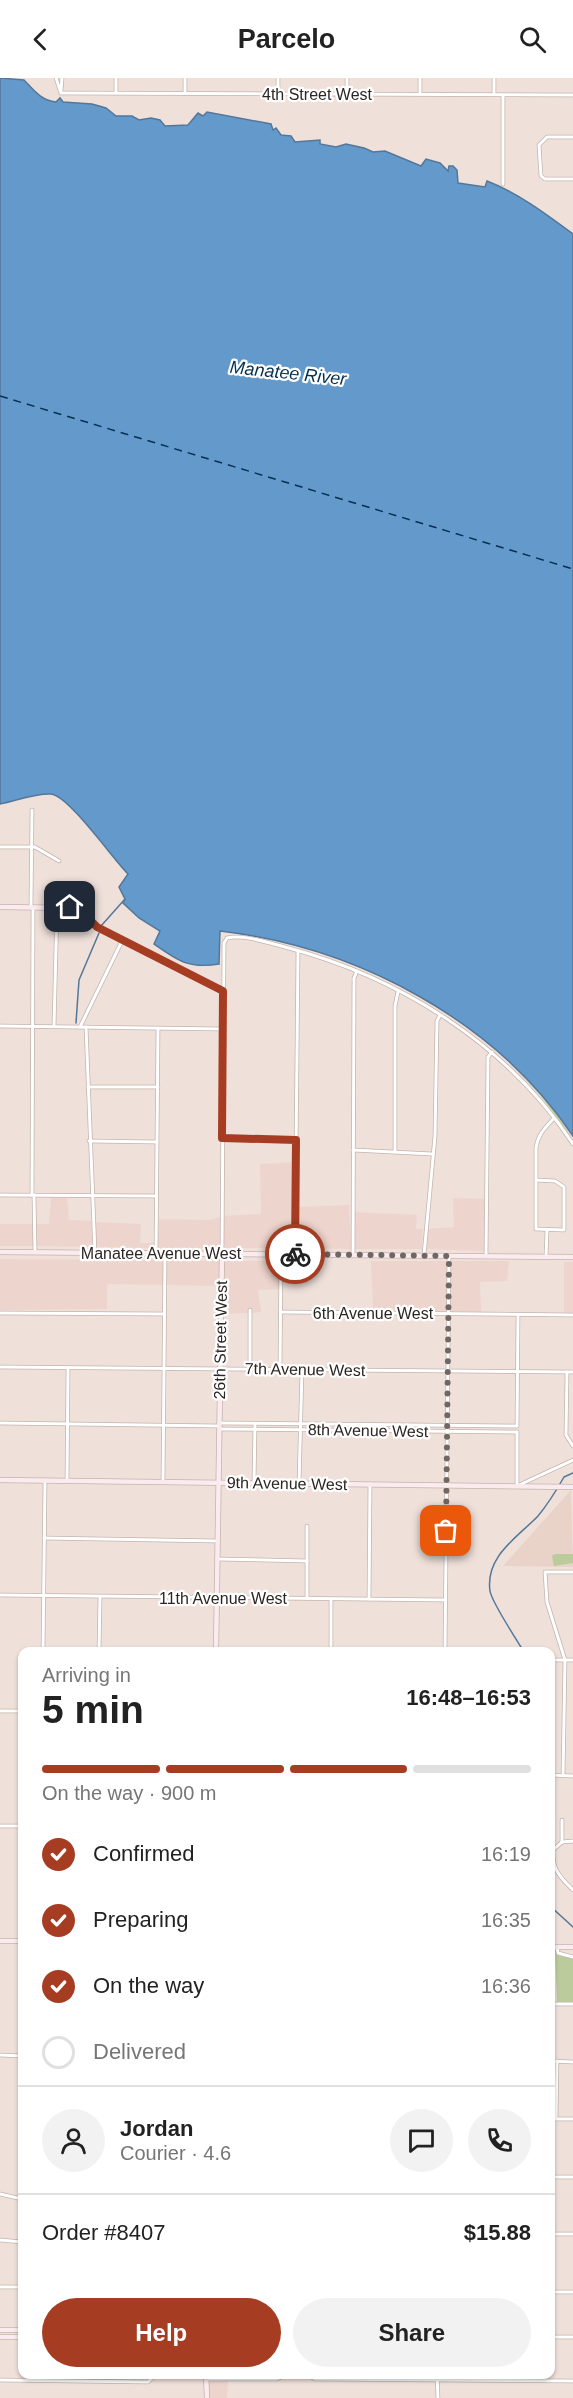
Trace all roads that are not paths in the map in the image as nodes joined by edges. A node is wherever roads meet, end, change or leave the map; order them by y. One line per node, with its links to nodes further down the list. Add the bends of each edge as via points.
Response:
1 (56, 78): 9 (street)
2 (62, 78): 9 (street)
3 (116, 78): 10 (street)
4 (185, 78): 11 (street)
5 (278, 78): 12 (street)
6 (347, 78): 13 (street)
7 (420, 78): 14 (street)
8 (494, 78): 15 (street)
9 (61, 93): 10 (street, 4th Street West)
10 (116, 93): 11 (street, 4th Street West)
11 (185, 93): 12 (street, 4th Street West)
12 (278, 94): 13 (street, 4th Street West)
13 (347, 94): 14 (street, 4th Street West)
14 (420, 94): 15 (street, 4th Street West)
15 (494, 95): 16 (street, 4th Street West)
16 (503, 95): 17 (street, 4th Street West); 20 (street)
17 (573, 95)
18 (573, 137): 19 (street, via 547,137 539,145 541,176)
19 (573, 178)
20 (503, 184)
21 (32, 810): 23 (street)
22 (0, 847): 23 (street)
23 (31, 847): 24 (street); 26 (street)
24 (59, 861)
25 (0, 907): 26 (street)
26 (32, 907): 27 (street); 35 (street)
27 (57, 907): 28 (street, via 78,909 97,927); 36 (street)
28 (122, 941): 31 (street); 37 (street)
29 (298, 951): 30 (street); 31 (street, 26th Street West, via 226,938); 46 (street)
30 (357, 971): 32 (street); 50 (street)
31 (223, 991): 40 (street, 26th Street West)
32 (398, 992): 33 (street); 51 (street)
33 (440, 1015): 41 (street); 52 (street)
34 (0, 1026): 35 (street)
35 (32, 1026): 36 (street); 55 (street)
36 (54, 1026): 37 (street)
37 (80, 1027): 38 (street)
38 (86, 1027): 39 (street); 42 (street)
39 (158, 1028): 40 (street); 43 (street)
40 (223, 1029): 45 (street, 26th Street West)
41 (492, 1052): 44 (street); 70 (street, via 488,1058)
42 (87, 1087): 43 (street); 47 (street)
43 (158, 1087): 48 (street)
44 (554, 1118): 49 (street); 53 (street, via 537,1139)
45 (222, 1138): 46 (street); 64 (street, 26th Street West)
46 (296, 1140): 66 (street)
47 (89, 1141): 48 (street); 56 (street)
48 (157, 1142): 57 (street)
49 (573, 1144)
50 (353, 1150): 51 (street); 67 (street)
51 (395, 1152): 52 (street)
52 (432, 1154): 68 (street)
53 (536, 1180): 58 (street, via 536,1229); 58 (street, via 558,1182 565,1190 565,1228)
54 (0, 1195): 55 (street)
55 (33, 1196): 56 (street); 60 (street)
56 (92, 1196): 57 (street); 61 (street)
57 (157, 1196): 62 (street)
58 (547, 1230): 71 (street)
59 (0, 1252): 60 (street, Manatee Avenue West)
60 (34, 1252): 61 (street, Manatee Avenue West)
61 (95, 1253): 62 (street, Manatee Avenue West)
62 (156, 1253): 63 (street, Manatee Avenue West)
63 (165, 1253): 64 (street, Manatee Avenue West); 76 (street)
64 (222, 1254): 65 (street, Manatee Avenue West); 83 (street, 26th Street West)
65 (281, 1254): 66 (street, Manatee Avenue West); 74 (street)
66 (295, 1254): 67 (street, Manatee Avenue West)
67 (352, 1255): 68 (street, Manatee Avenue West)
68 (424, 1256): 69 (street, Manatee Avenue West)
69 (449, 1256): 70 (street, Manatee Avenue West); 77 (street)
70 (486, 1256): 71 (street, Manatee Avenue West)
71 (546, 1257): 72 (street, Manatee Avenue West)
72 (573, 1257)
73 (250, 1310): 84 (street)
74 (280, 1312): 77 (street, 6th Avenue West); 85 (street)
75 (0, 1313): 76 (street)
76 (164, 1314): 82 (street)
77 (449, 1314): 78 (street, 6th Avenue West); 87 (street)
78 (518, 1314): 79 (street, 6th Avenue West); 88 (street)
79 (573, 1315)
80 (0, 1367): 81 (street, 7th Avenue West)
81 (68, 1368): 82 (street, 7th Avenue West); 92 (street)
82 (164, 1368): 83 (street, 7th Avenue West); 95 (street)
83 (219, 1369): 84 (street, 7th Avenue West); 96 (street, 26th Street West)
84 (250, 1369): 85 (street, 7th Avenue West)
85 (280, 1369): 86 (street, 7th Avenue West)
86 (302, 1370): 87 (street, 7th Avenue West); 94 (street)
87 (448, 1371): 88 (street, 7th Avenue West); 97 (street)
88 (518, 1371): 89 (street, 7th Avenue West); 98 (street)
89 (567, 1372): 90 (street, 7th Avenue West); 103 (street, via 567,1435)
90 (573, 1372)
91 (0, 1424): 92 (street, 8th Avenue West)
92 (68, 1424): 95 (street, 8th Avenue West); 107 (street)
93 (255, 1424): 94 (street, 8th Avenue West); 96 (street, 8th Avenue West); 99 (street)
94 (300, 1424): 97 (street, 8th Avenue West); 100 (street)
95 (163, 1425): 96 (street, 8th Avenue West); 108 (street)
96 (219, 1426): 99 (street, 8th Avenue West); 109 (street, 26th Street West)
97 (448, 1426): 98 (street, 8th Avenue West); 101 (street)
98 (517, 1426): 102 (street)
99 (255, 1429): 100 (street, 8th Avenue West); 110 (street)
100 (300, 1430): 101 (street, 8th Avenue West); 111 (street)
101 (447, 1431): 102 (street, 8th Avenue West); 113 (street)
102 (517, 1432): 114 (street)
103 (573, 1446)
104 (573, 1460): 114 (street)
105 (0, 1480): 106 (street, 9th Avenue West)
106 (45, 1480): 107 (street, 9th Avenue West); 117 (street)
107 (67, 1481): 108 (street, 9th Avenue West)
108 (163, 1482): 109 (street, 9th Avenue West)
109 (218, 1483): 110 (street, 9th Avenue West); 118 (street, 26th Street West)
110 (254, 1483): 111 (street, 9th Avenue West)
111 (299, 1484): 112 (street, 9th Avenue West)
112 (370, 1484): 113 (street, 9th Avenue West); 128 (street)
113 (447, 1485): 114 (street, 9th Avenue West); 129 (street)
114 (517, 1486): 115 (street, 9th Avenue West)
115 (573, 1487)
116 (307, 1526): 120 (street)
117 (44, 1538): 118 (street); 123 (street)
118 (217, 1540): 119 (street, 26th Street West)
119 (217, 1559): 120 (street); 125 (street, 26th Street West)
120 (307, 1561): 126 (street)
121 (573, 1572): 136 (street, via 545,1572 547,1602)
122 (0, 1595): 123 (street, 11th Avenue West)
123 (43, 1596): 124 (street, 11th Avenue West); 130 (street)
124 (100, 1597): 125 (street, 11th Avenue West); 131 (street)
125 (216, 1598): 126 (street, 11th Avenue West); 132 (street, 26th Street West)
126 (307, 1599): 127 (street, 11th Avenue West)
127 (331, 1599): 128 (street, 11th Avenue West); 133 (street)
128 (369, 1599): 129 (street, 11th Avenue West)
129 (446, 1600): 134 (street)
130 (43, 1647)
131 (99, 1647)
132 (216, 1647)
133 (331, 1647)
134 (445, 1647)
135 (555, 1659): 136 (street)
136 (565, 1660): 137 (street); 141 (street)
137 (573, 1660)
138 (0, 1711): 139 (street)
139 (18, 1711)
140 (555, 1776): 141 (street)
141 (563, 1776): 142 (street)
142 (573, 1776)
143 (562, 1820): 147 (street)
144 (0, 1826): 145 (street)
145 (18, 1826)
146 (573, 1841): 147 (street)
147 (562, 1842): 148 (street)
148 (555, 1849)
149 (555, 1872): 150 (street)
150 (573, 1890)
151 (0, 1941): 152 (street)
152 (18, 1941)
153 (557, 1947): 154 (street); 155 (street, via 558,1953)
154 (573, 1947)
155 (573, 1957)
156 (555, 2004): 157 (street)
157 (573, 2004)
158 (0, 2055): 159 (street)
159 (18, 2056)
160 (557, 2061): 161 (street); 162 (street)
161 (573, 2062)
162 (556, 2119): 163 (street)
163 (573, 2120)
164 (555, 2177): 165 (street)
165 (573, 2177)
166 (0, 2194): 167 (street)
167 (18, 2198)
168 (555, 2234): 169 (street)
169 (573, 2234)
170 (0, 2240): 171 (street)
171 (18, 2242)
172 (0, 2287): 173 (street)
173 (18, 2287)
174 (555, 2292): 175 (street)
175 (573, 2292)
176 (0, 2330): 177 (street)
177 (18, 2330)
178 (0, 2337): 179 (street)
179 (18, 2337)
180 (555, 2337): 181 (street)
181 (573, 2337)
182 (151, 2379): 185 (street)
183 (206, 2379): 188 (street)
184 (315, 2379): 186 (street)
185 (0, 2380)
186 (437, 2381): 187 (street); 189 (street)
187 (573, 2381)
188 (207, 2398)
189 (438, 2398)

